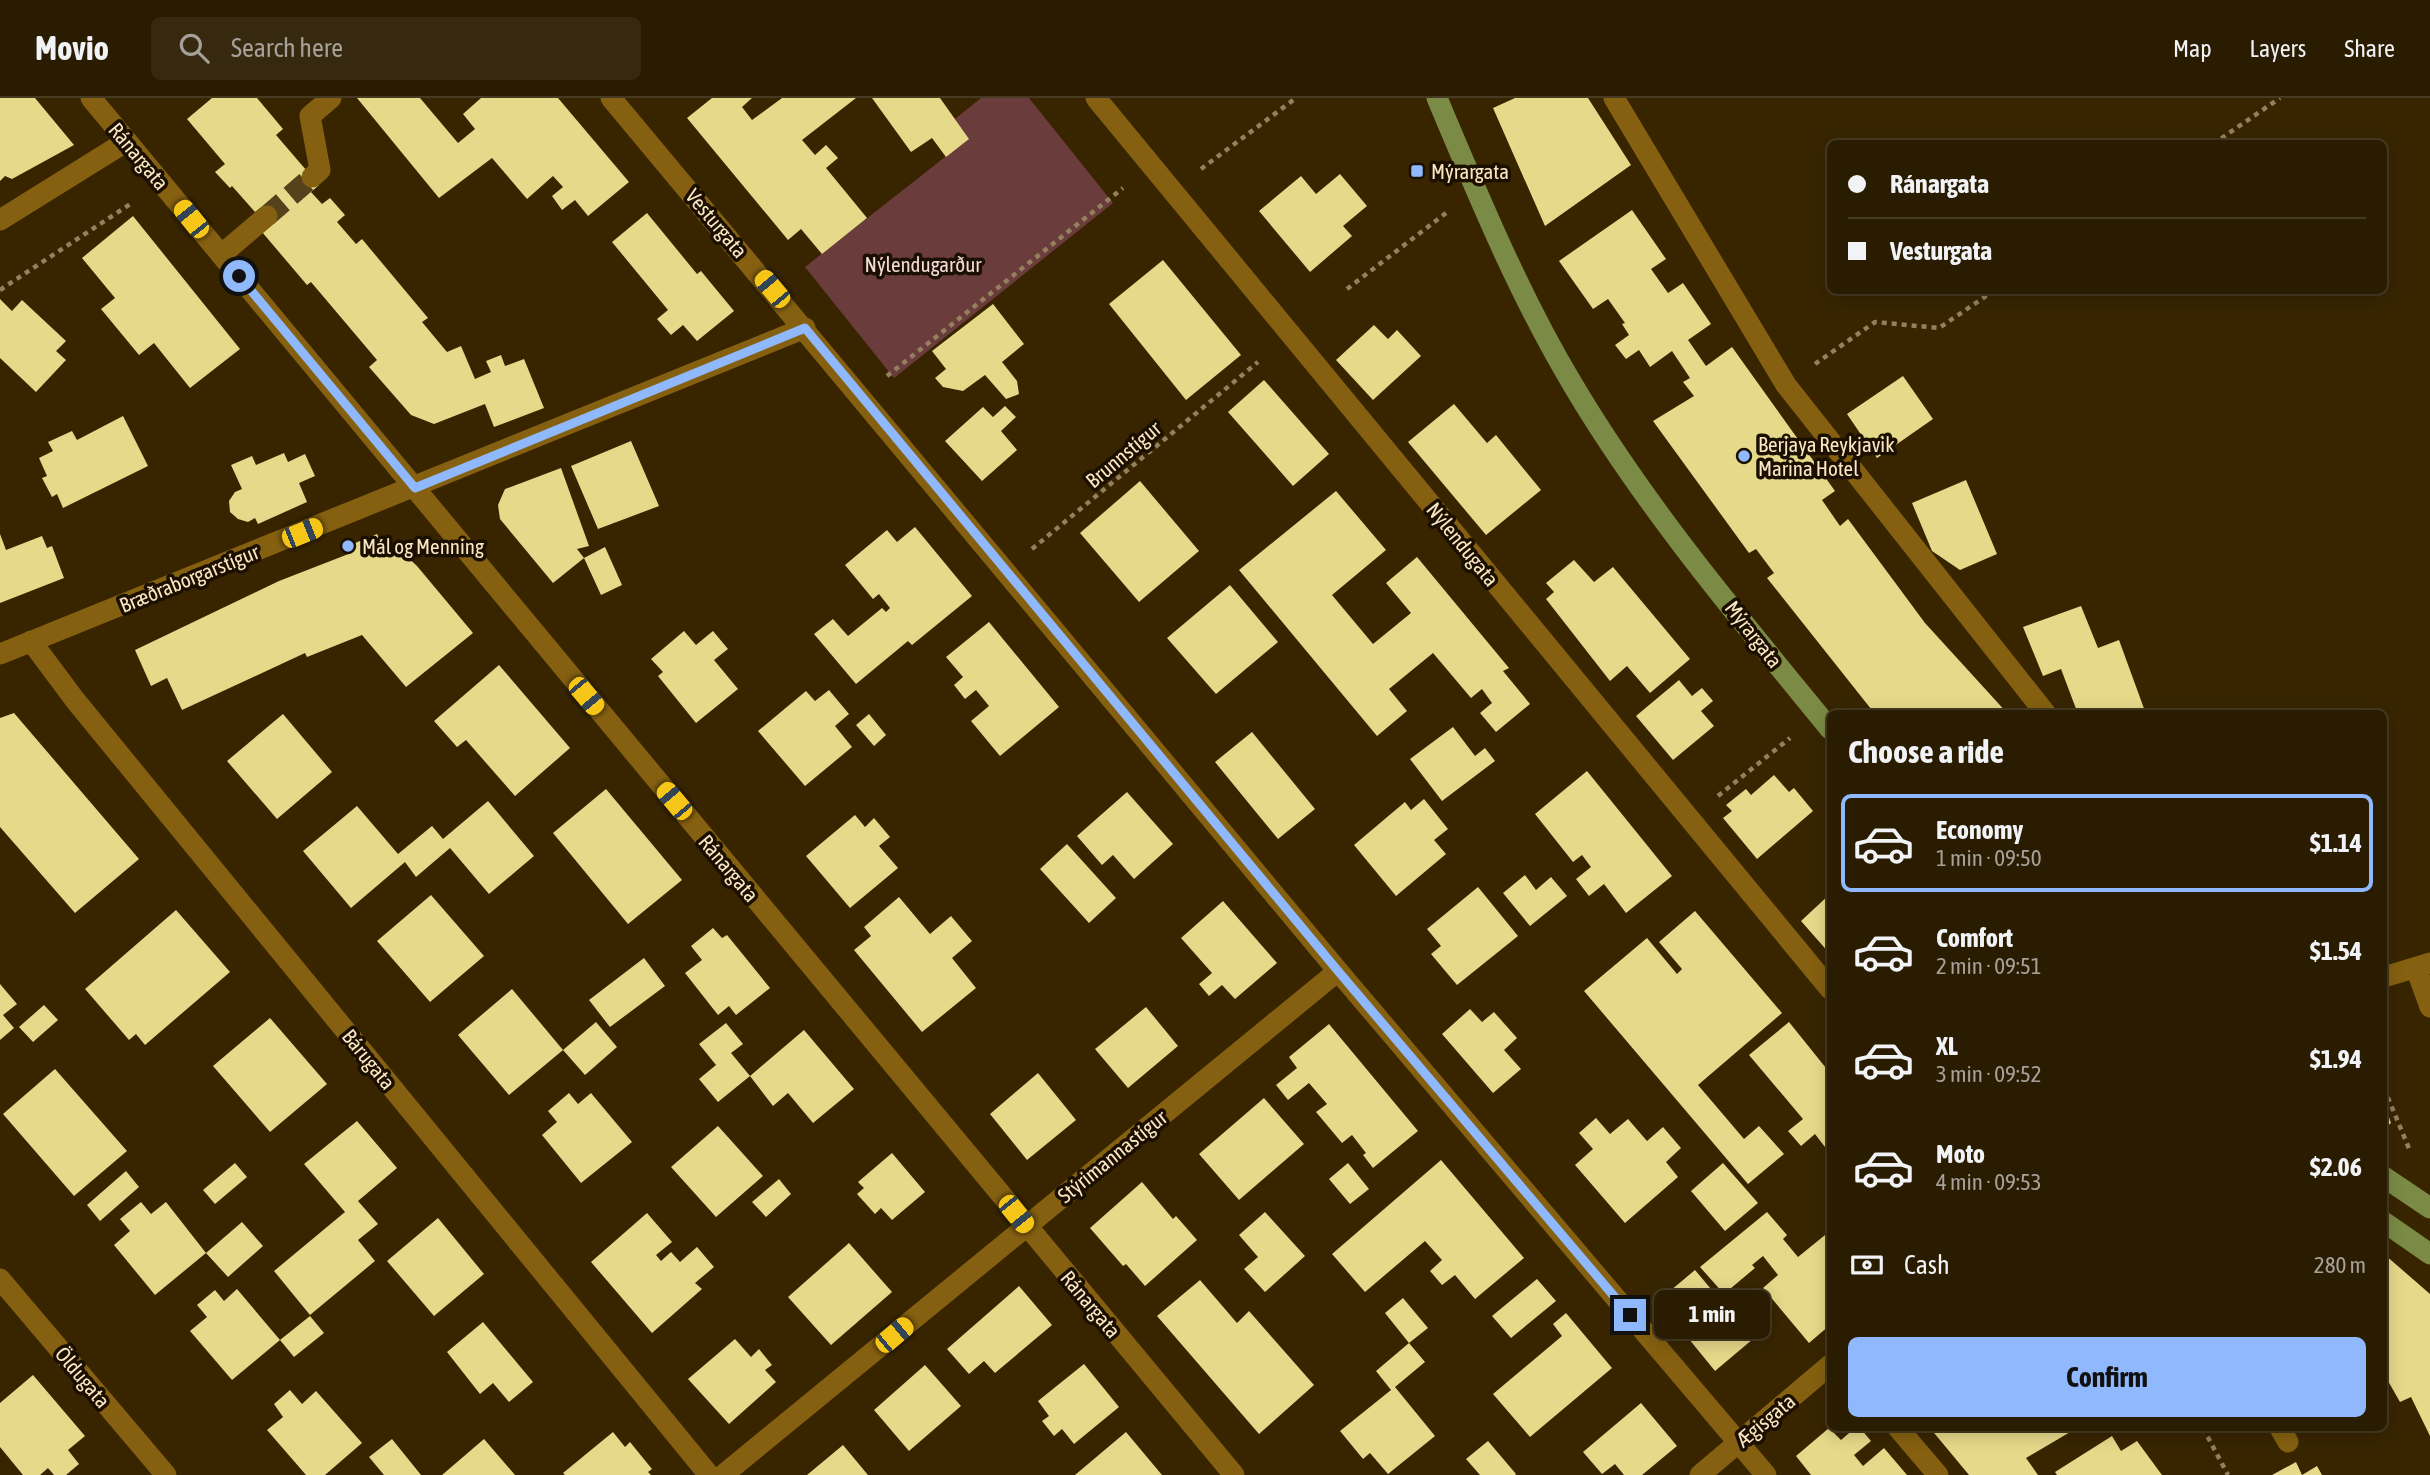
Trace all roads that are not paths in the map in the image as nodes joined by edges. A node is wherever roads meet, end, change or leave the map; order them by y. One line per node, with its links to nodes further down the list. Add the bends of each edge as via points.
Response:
1 (91, 98): 7 (street, Ránargata)
2 (331, 98): 8 (street, via 310,116 320,170)
3 (611, 98): 12 (street, Vesturgata)
4 (1096, 98): 21 (street, Nýlendugata)
5 (1437, 98): 17 (main road, Mýrargata, via 1478,196 1573,385 1686,548)
6 (1614, 98): 16 (street, via 1786,385)
7 (127, 141): 10 (street); 11 (street, Ránargata)
8 (312, 177)
9 (267, 216): 11 (street)
10 (0, 220)
11 (221, 255): 13 (street, Ránargata)
12 (805, 328): 13 (street, Bræðraborgarstígur); 19 (street, Vesturgata)
13 (415, 488): 14 (street, Bræðraborgarstígur); 26 (street, Ránargata)
14 (31, 641): 15 (street, Bræðraborgarstígur); 33 (street, Bárugata)
15 (0, 654)
16 (2043, 710)
17 (1827, 725)
18 (2423, 965): 20 (street); 22 (street)
19 (1338, 971): 26 (street, Stýrimannastígur); 31 (street, Vesturgata)
20 (2387, 976)
21 (1827, 985)
22 (2430, 1007)
23 (2387, 1179): 24 (main road)
24 (2430, 1208)
25 (2387, 1224): 27 (main road)
26 (1027, 1226): 34 (street, Stýrimannastígur); 35 (street, Ránargata)
27 (2430, 1254)
28 (0, 1279): 32 (street, Öldugata)
29 (1827, 1368): 31 (street, Ægisgata)
30 (1901, 1431): 38 (street)
31 (1738, 1443): 36 (street, Ægisgata); 37 (street, Vesturgata)
32 (166, 1475)
33 (709, 1475)
34 (723, 1475)
35 (1234, 1475)
36 (1700, 1475)
37 (1766, 1475)
38 (1938, 1475)

